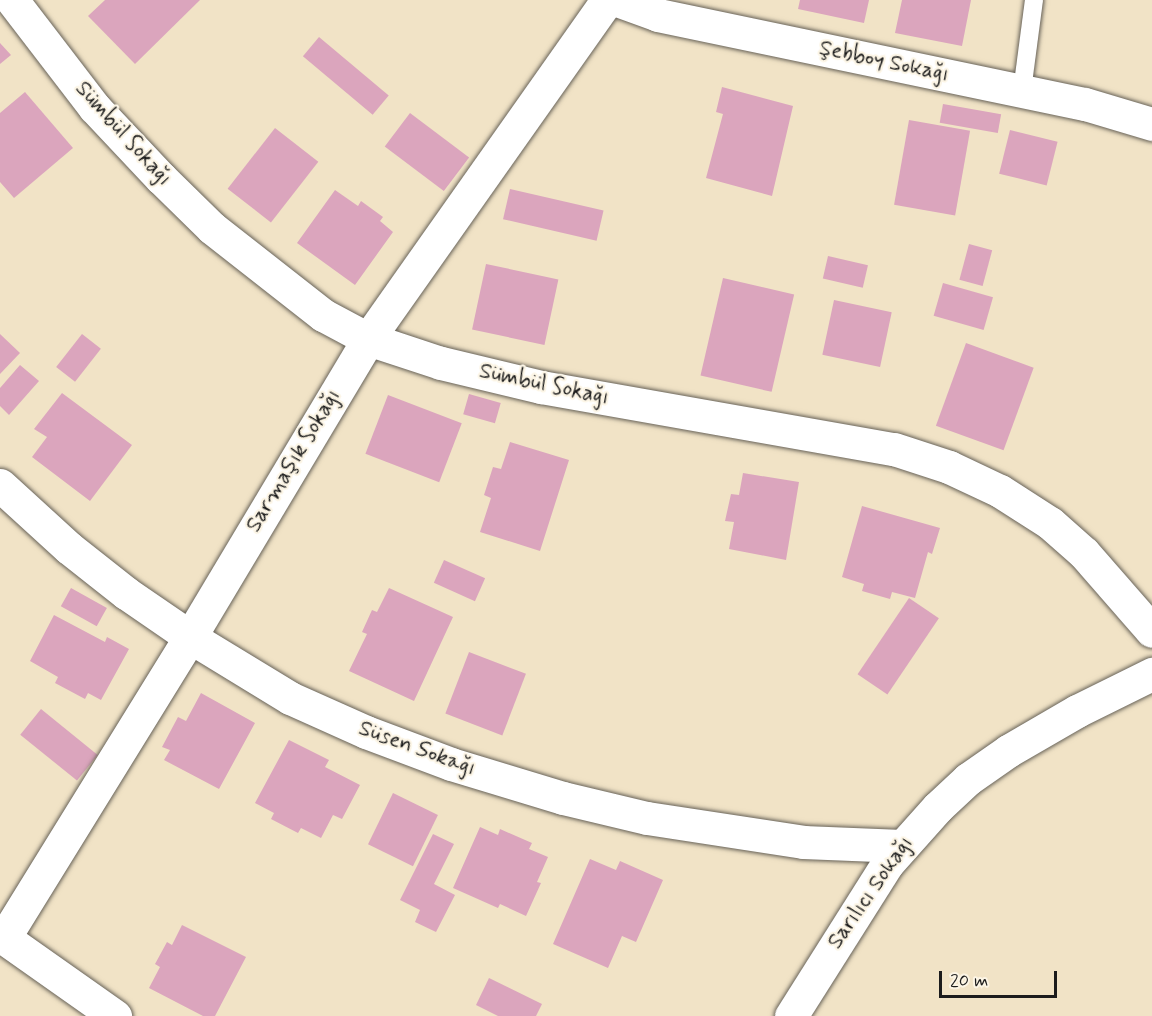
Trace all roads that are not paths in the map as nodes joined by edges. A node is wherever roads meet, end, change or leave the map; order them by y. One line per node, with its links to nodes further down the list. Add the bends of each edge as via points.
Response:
1 (12, 0): 7 (street, Sümbül Sokağı, via 94,107 212,228 322,315)
2 (607, 0): 7 (street, Sarmaşık Sokağı)
3 (617, 0): 5 (street, Şebboy Sokağı, via 658,15)
4 (1034, 0): 5 (lane)
5 (1022, 91): 6 (street, Şebboy Sokağı)
6 (1152, 124)
7 (368, 339): 9 (street, Sümbül Sokağı, via 441,363 541,387 894,449 949,467 1000,490 1050,523 1084,553); 10 (street, Sarmaşık Sokağı)
8 (0, 485): 10 (street, Süsen Sokağı, via 69,548)
9 (1152, 631)
10 (190, 637): 12 (street, Süsen Sokağı, via 290,698 366,732 452,764 563,798 647,818 803,843); 13 (street, Sarmaşık Sokağı)
11 (1152, 674): 12 (street, Sarılıcı Sokağı, via 1077,711 968,779)
12 (902, 846): 15 (street, Sarılıcı Sokağı, via 860,904)
13 (2, 936): 14 (street)
14 (115, 1016)
15 (791, 1016)

